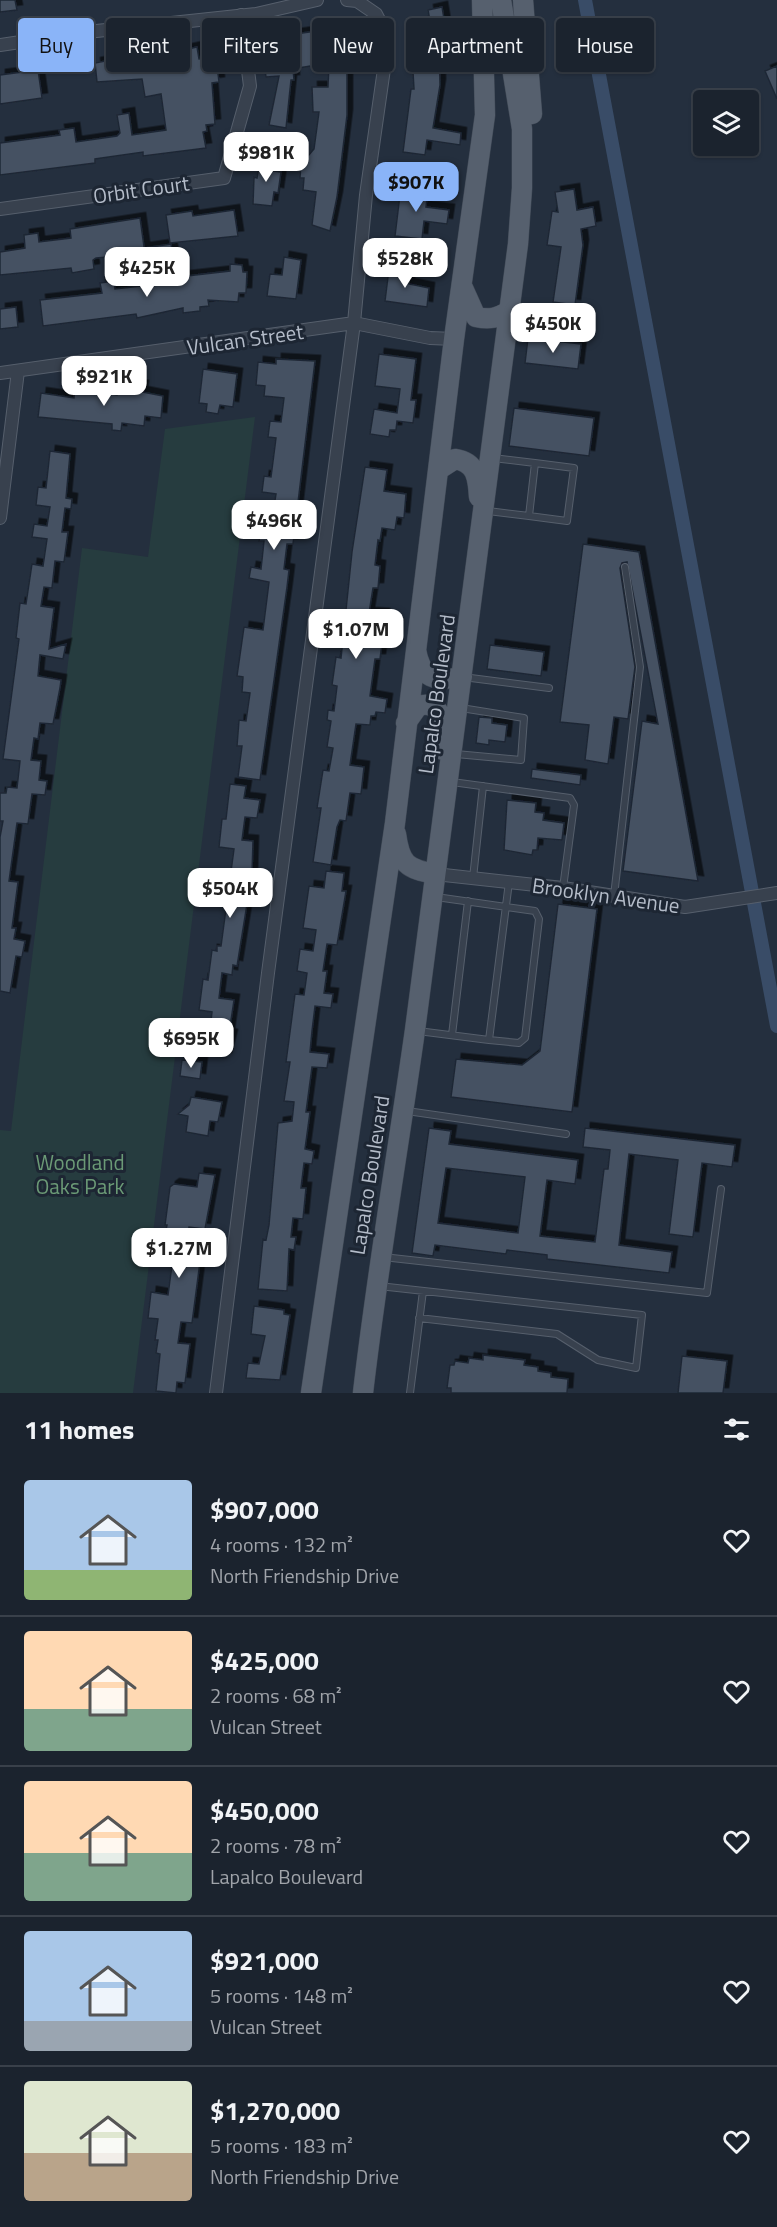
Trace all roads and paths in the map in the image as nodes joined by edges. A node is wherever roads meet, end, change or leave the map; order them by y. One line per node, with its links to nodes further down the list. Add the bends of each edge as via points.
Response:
1 (317, 0): 6 (street)
2 (347, 0): 12 (street, via 357,1 376,14 386,33)
3 (482, 0): 10 (main road, Lapalco Boulevard, via 485,115)
4 (501, 0): 9 (main road, Lapalco Boulevard, via 522,129)
5 (523, 0): 9 (main road, via 533,153 528,217)
6 (241, 15): 7 (street); 8 (street, Orbit Court, via 250,86 224,178)
7 (0, 45)
8 (0, 209)
9 (518, 244): 11 (main road, Lapalco Boulevard)
10 (462, 286): 11 (main road, via 476,317 487,320); 13 (main road, Lapalco Boulevard)
11 (509, 311): 16 (main road, Lapalco Boulevard)
12 (354, 323): 13 (street, Vulcan Street); 14 (street, Vulcan Street); 54 (street)
13 (454, 339): 18 (main road, Lapalco Boulevard)
14 (18, 371): 15 (street, Vulcan Street); 21 (street)
15 (0, 373)
16 (490, 457): 17 (lane); 19 (main road, Lapalco Boulevard)
17 (535, 463): 20 (lane); 20 (lane, via 574,468 567,521)
18 (438, 470): 22 (main road, via 455,459 463,460 474,470 478,479); 24 (main road, Lapalco Boulevard)
19 (484, 510): 20 (lane); 22 (main road, Lapalco Boulevard)
20 (529, 516)
21 (0, 518)
22 (480, 541): 25 (main road, Lapalco Boulevard)
23 (625, 567): 40 (lane, via 640,667)
24 (416, 650): 25 (main road, via 419,666 430,677); 28 (main road, Lapalco Boulevard)
25 (462, 677): 26 (lane); 27 (main road, Lapalco Boulevard)
26 (549, 688)
27 (458, 707): 29 (main road, Lapalco Boulevard); 29 (lane, via 524,718 521,760)
28 (406, 723): 32 (main road, via 414,710 423,705 436,708 442,717); 33 (main road, Lapalco Boulevard)
29 (452, 754): 30 (main road, Lapalco Boulevard)
30 (448, 782): 31 (lane); 32 (main road, Lapalco Boulevard)
31 (483, 786): 35 (lane); 37 (lane, via 570,798 574,805)
32 (443, 821): 34 (main road, Lapalco Boulevard)
33 (395, 823): 34 (main road, via 398,850 404,862 414,870); 53 (main road, Lapalco Boulevard)
34 (435, 874): 35 (street, Brooklyn Avenue); 39 (main road, Lapalco Boulevard)
35 (473, 878): 36 (street, Brooklyn Avenue)
36 (509, 882): 37 (street, Brooklyn Avenue); 42 (lane)
37 (563, 888): 40 (street, Brooklyn Avenue)
38 (772, 894): 40 (street, Brooklyn Avenue, via 685,907)
39 (432, 897): 41 (lane); 43 (main road, Lapalco Boulevard)
40 (614, 897)
41 (468, 902): 42 (lane); 44 (lane)
42 (506, 906): 45 (lane); 45 (lane, via 535,911 539,919 525,1038 519,1043)
43 (414, 1031): 44 (lane); 46 (main road, Lapalco Boulevard)
44 (452, 1035): 45 (lane)
45 (489, 1040)
46 (403, 1111): 47 (lane); 49 (main road, Lapalco Boulevard)
47 (566, 1134)
48 (721, 1189): 49 (lane, via 707,1293)
49 (380, 1256): 50 (main road, Lapalco Boulevard)
50 (376, 1286): 51 (lane); 55 (main road, Lapalco Boulevard)
51 (423, 1291): 52 (lane); 52 (lane, via 642,1315 636,1368 598,1360 557,1334)
52 (420, 1318): 56 (lane)
53 (312, 1389)
54 (216, 1393)
55 (363, 1393)
56 (410, 1393)

